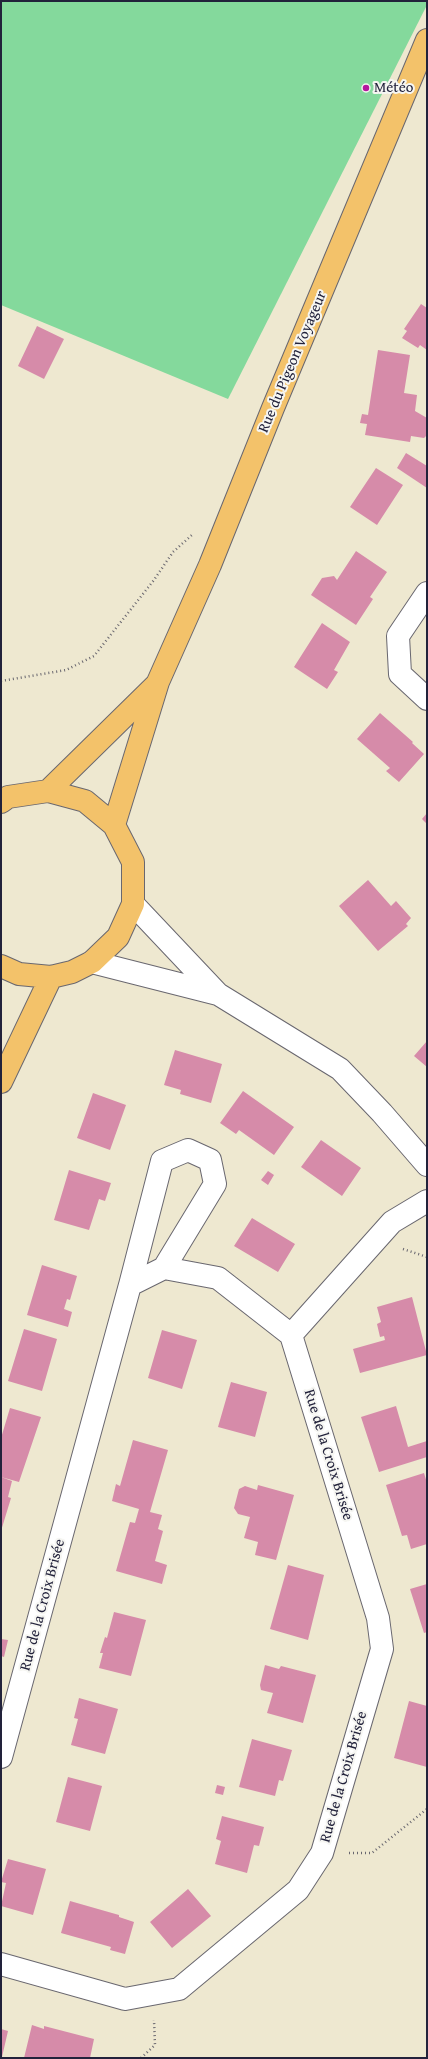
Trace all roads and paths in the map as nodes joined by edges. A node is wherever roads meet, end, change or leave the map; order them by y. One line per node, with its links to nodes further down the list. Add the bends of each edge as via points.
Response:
1 (427, 40): 5 (main road, Rue du Pigeon Voyageur, via 210,565)
2 (194, 533): 4 (path, via 173,552 94,656 66,670)
3 (427, 594): 6 (street, via 398,636 400,674)
4 (1, 681)
5 (158, 682): 7 (main road, Rue du Pigeon Voyageur); 9 (main road, Rue du Pigeon Voyageur)
6 (427, 699)
7 (48, 791): 8 (main road, via 8,797); 9 (main road, via 85,801)
8 (1, 802)
9 (114, 825): 10 (main road, via 133,862)
10 (133, 904): 11 (main road, via 118,937); 14 (street)
11 (92, 962): 13 (main road, via 72,972); 14 (street)
12 (1, 966): 13 (main road, via 19,974)
13 (51, 977): 15 (main road)
14 (218, 994): 16 (street, via 340,1069)
15 (1, 1082)
16 (424, 1157)
17 (427, 1201): 20 (street, via 392,1222)
18 (164, 1268): 19 (street); 19 (street, Rue de la Croix Brisée, via 215,1184 210,1160 188,1150 162,1161); 20 (street, via 218,1278)
19 (130, 1285): 21 (street, Rue de la Croix Brisée)
20 (291, 1335): 23 (street, Rue de la Croix Brisée, via 378,1618 382,1649)
21 (1, 1757)
22 (427, 1809): 23 (path, via 372,1853)
23 (322, 1852): 25 (street, Rue de la Croix Brisée, via 298,1890 179,1988)
24 (1, 1964): 25 (street, Rue de la Croix Brisée, via 126,1999)
25 (154, 1993): 26 (path, via 155,2044)
26 (141, 2058)

